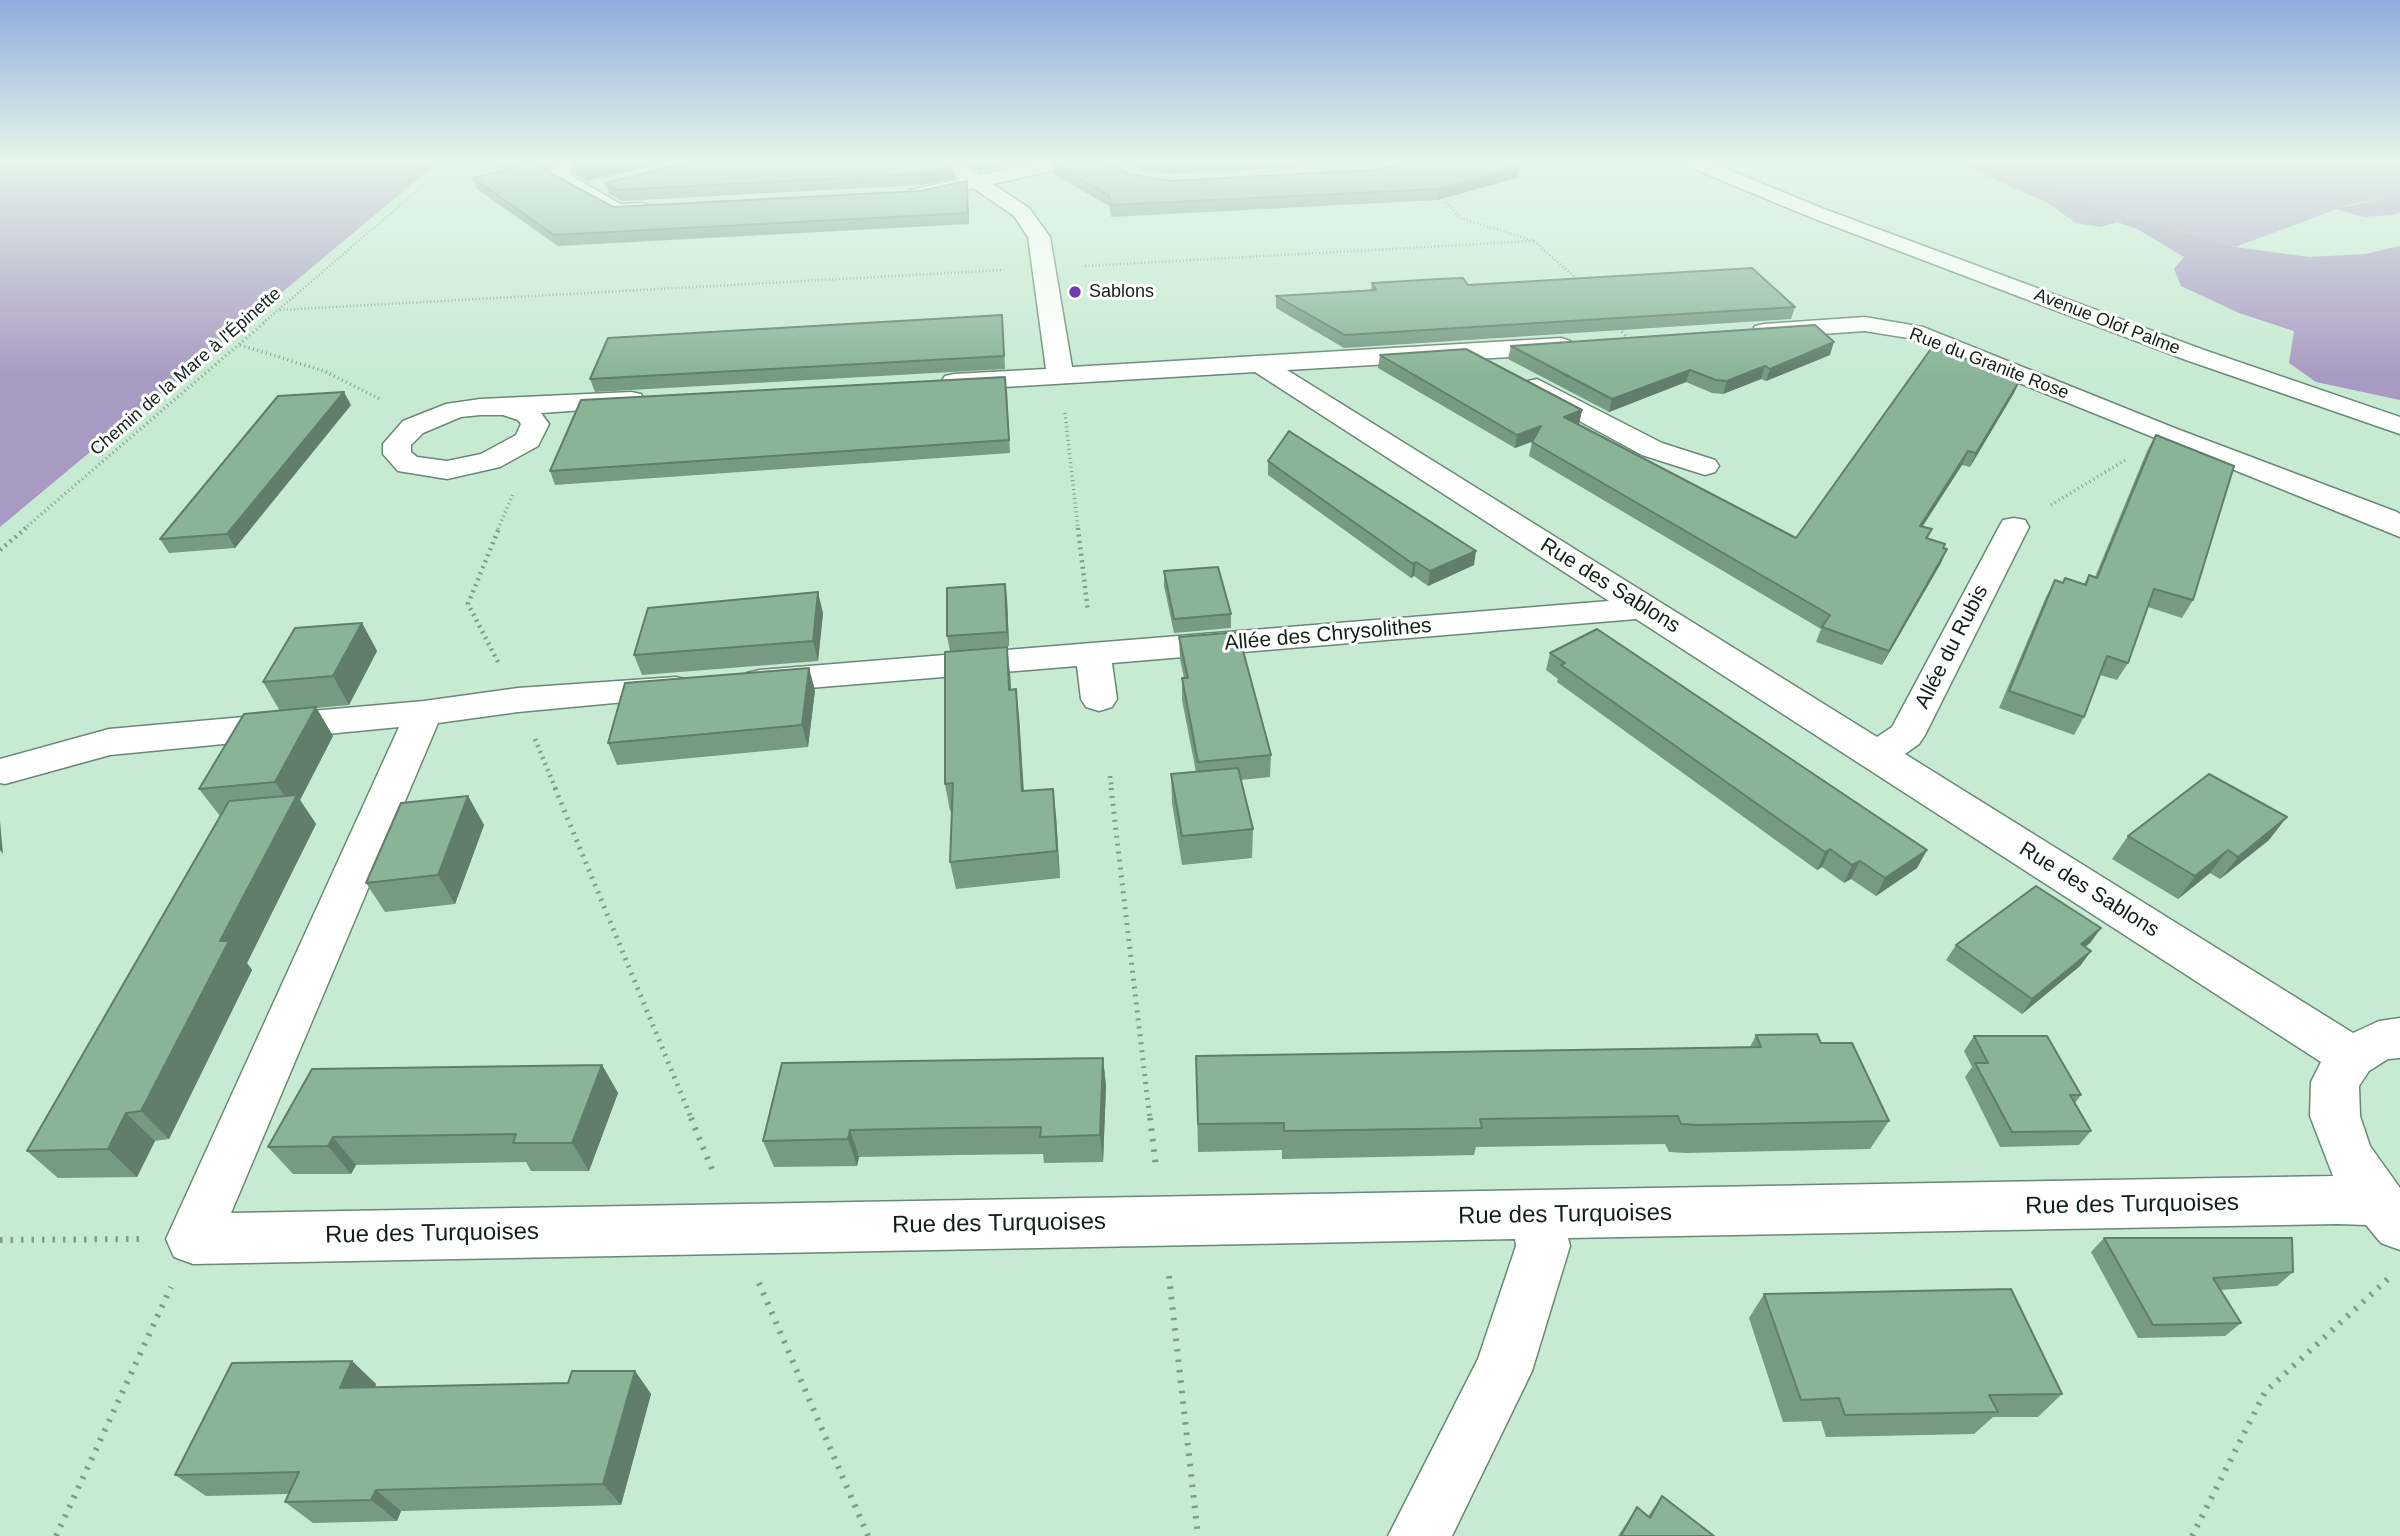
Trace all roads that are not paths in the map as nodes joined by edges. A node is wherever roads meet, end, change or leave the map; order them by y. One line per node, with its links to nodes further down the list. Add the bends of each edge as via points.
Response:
1 (1035, 232): 7 (street)
2 (1866, 232): 11 (street, Avenue Olof Palme)
3 (1740, 333): 14 (street, Rue du Granite Rose, via 1865,324 1914,332)
4 (1630, 341): 5 (street)
5 (1470, 352): 6 (street); 12 (street, via 1652,449)
6 (1260, 364): 7 (street); 15 (street, Rue des Sablons)
7 (1060, 376): 8 (street)
8 (935, 383)
9 (657, 398): 10 (street)
10 (504, 407): 10 (street, via 528,414 535,424 528,440 512,452 447,470 408,465 397,454 397,444 425,421 456,410)
11 (2400, 426)
12 (1705, 467)
13 (2014, 527): 19 (street, Allée du Rubis, via 1906,735)
14 (2400, 528)
15 (1645, 608): 16 (street, Allée des Chrysolithes); 19 (street, Rue des Sablons)
16 (1093, 655): 17 (street); 18 (street, Allée des Chrysolithes, via 519,700)
17 (1099, 699)
18 (425, 713): 20 (street, Allée des Chrysolithes, via 108,742); 24 (street, Rue des Turquoises, via 193,1239)
19 (1877, 755): 22 (street, Rue des Sablons)
20 (5, 771)
21 (2400, 1038): 22 (street, via 2379,1041)
22 (2351, 1057): 23 (street, via 2335,1082 2335,1116 2349,1157)
23 (2389, 1213): 24 (street, Rue des Turquoises, via 2338,1200)
24 (1538, 1215): 25 (street, via 1543,1246 1503,1371)
25 (1419, 1536)

